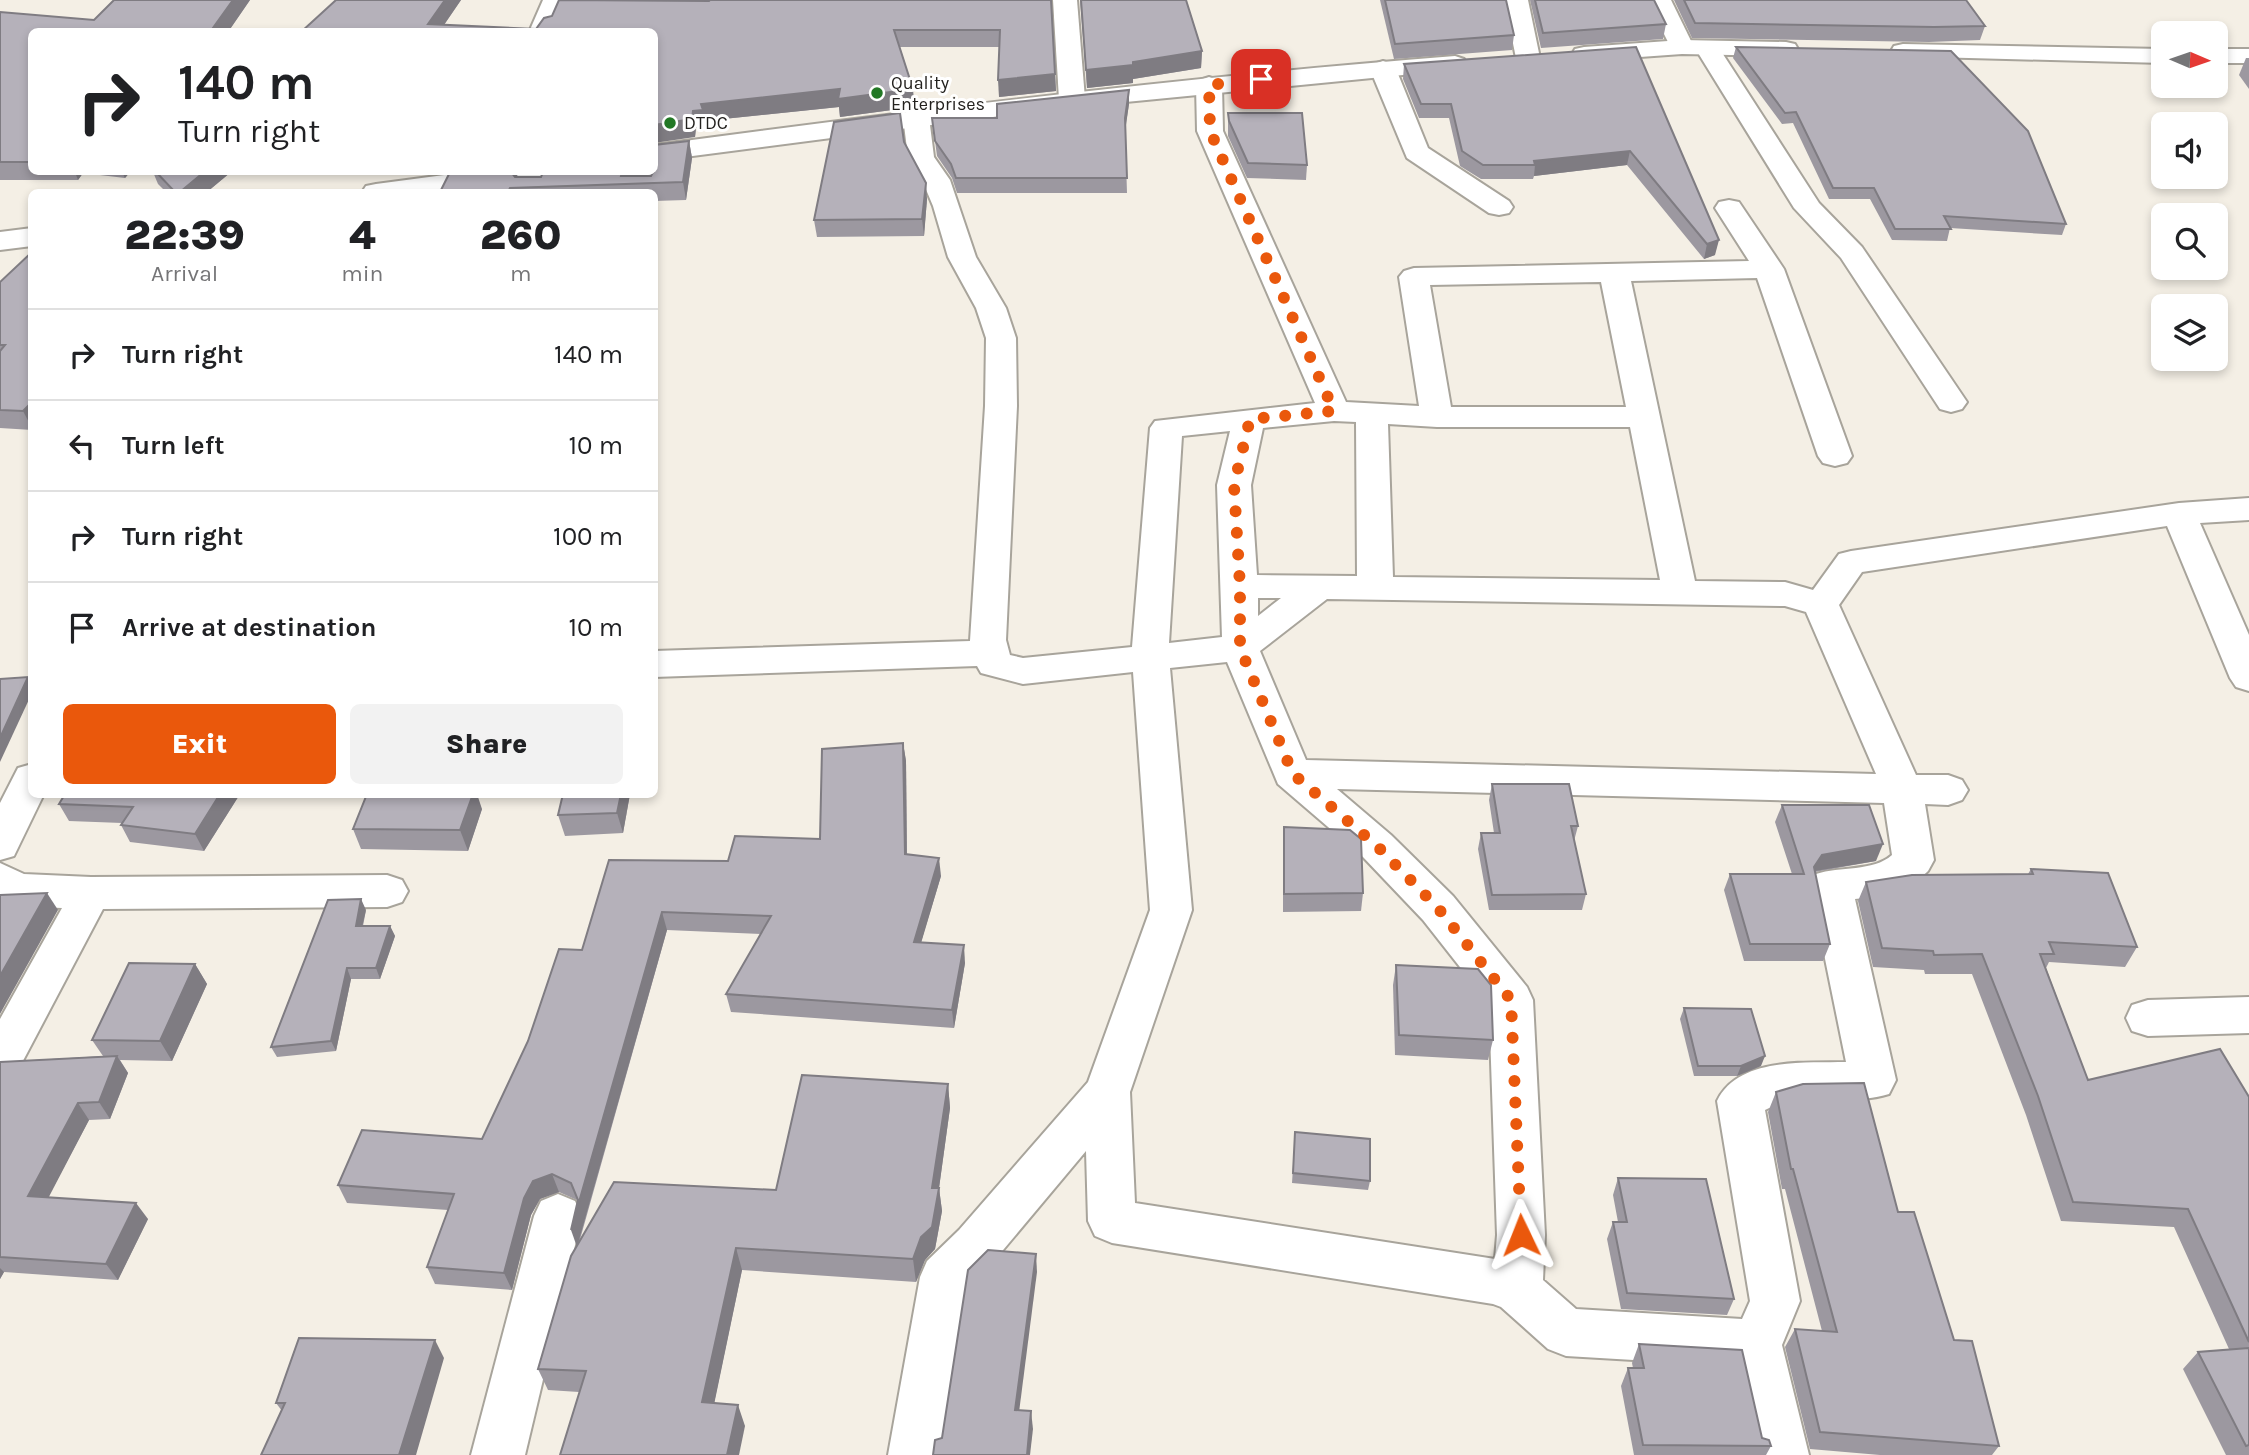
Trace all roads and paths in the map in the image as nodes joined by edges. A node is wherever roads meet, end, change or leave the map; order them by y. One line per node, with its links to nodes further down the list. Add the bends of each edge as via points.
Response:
1 (555, 0): 5 (street)
2 (1065, 0): 17 (street)
3 (1516, 0): 12 (street)
4 (1659, 0): 6 (street)
5 (543, 28)
6 (1695, 47): 7 (street); 12 (street); 28 (street, via 1808,208 1852,253)
7 (1805, 50)
8 (1874, 51): 9 (street)
9 (2151, 56)
10 (2228, 56): 11 (street)
11 (2249, 56)
12 (1528, 58): 13 (street)
13 (1502, 60)
14 (1475, 62): 15 (street)
15 (1383, 69): 16 (street); 22 (street, via 1416,152)
16 (1209, 85): 17 (street); 29 (street, via 1210,131)
17 (1072, 99): 18 (street)
18 (916, 117): 19 (street); 43 (street, via 921,157 936,180 962,257 991,308 1001,338)
19 (658, 152)
20 (502, 175): 21 (street)
21 (398, 189)
22 (1499, 207)
23 (1729, 208): 26 (street)
24 (28, 238): 25 (street)
25 (0, 241)
26 (1769, 269): 27 (street); 34 (street)
27 (1614, 272): 31 (street); 32 (street, via 1414,277)
28 (1951, 402)
29 (1334, 411): 30 (street); 33 (street)
30 (1372, 413): 32 (street); 39 (street)
31 (1643, 416): 32 (street); 40 (street)
32 (1437, 417)
33 (1250, 419): 37 (street, via 1234,485); 44 (street, via 1166,428)
34 (1835, 456)
35 (2249, 509): 36 (street)
36 (2179, 514): 41 (street, via 1851,562); 46 (street)
37 (1240, 586): 38 (street); 42 (street)
38 (1318, 588): 39 (street); 42 (street)
39 (1375, 588): 40 (street)
40 (1679, 593): 41 (street, via 1785,594)
41 (1821, 604): 49 (street)
42 (1240, 648): 44 (street); 47 (street)
43 (990, 653): 44 (street, via 994,664 1023,671); 45 (street)
44 (1150, 657): 58 (street, via 1171,910)
45 (658, 664)
46 (2249, 678)
47 (1293, 774): 49 (street); 60 (street, via 1377,846 1438,908 1511,1000 1521,1235)
48 (28, 786): 51 (street)
49 (1902, 787): 50 (street); 61 (street, via 1913,860 1893,880 1831,885 1873,1080 1774,1083 1740,1101 1775,1301)
50 (1948, 790)
51 (0, 845)
52 (0, 878): 54 (street, via 15,890)
53 (387, 891): 54 (street)
54 (91, 893): 57 (street)
55 (2249, 1015): 56 (street)
56 (2148, 1018)
57 (0, 1061)
58 (1107, 1093): 60 (street, via 1112,1221 1493,1281); 63 (street, via 944,1277)
59 (558, 1216): 62 (street)
60 (1518, 1290): 61 (street, via 1566,1332)
61 (1756, 1345): 64 (street)
62 (498, 1455)
63 (915, 1455)
64 (1782, 1455)

